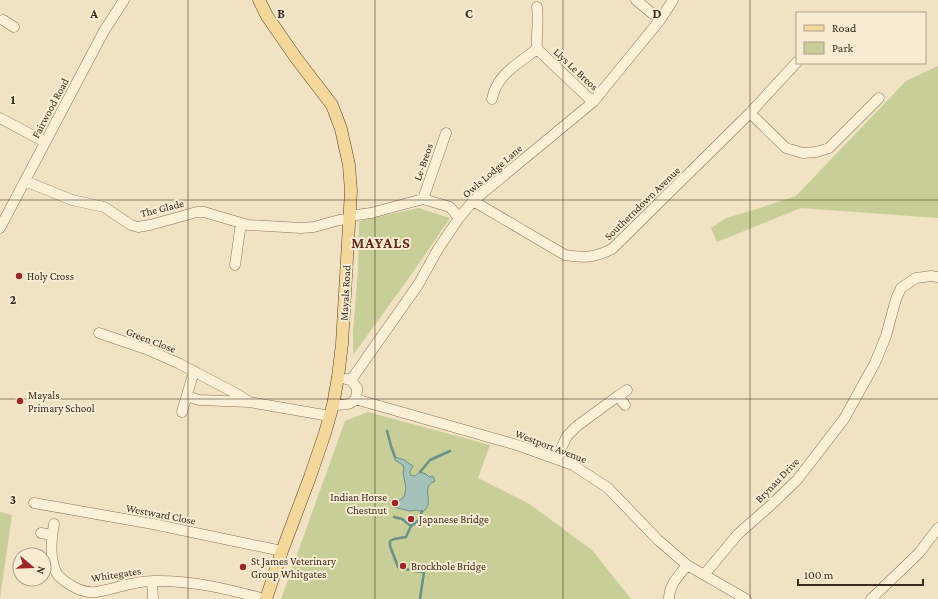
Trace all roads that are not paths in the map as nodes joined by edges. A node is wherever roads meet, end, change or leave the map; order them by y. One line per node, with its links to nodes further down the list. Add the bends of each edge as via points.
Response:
1 (124, 0): 17 (street, Fairwood Road, via 104,31)
2 (259, 0): 21 (main road, Mayals Road, via 296,58 332,105 341,129 349,164)
3 (636, 0): 6 (street)
4 (673, 0): 6 (street, Owls Lodge Lane)
5 (537, 7): 9 (street, Llys Le Breos)
6 (660, 20): 13 (street, Owls Lodge Lane)
7 (1, 21): 8 (street)
8 (14, 27)
9 (537, 49): 12 (street, via 503,75 495,88); 13 (street, Llys Le Breos)
10 (796, 63): 14 (street, Southerndown Avenue)
11 (879, 98): 14 (street, via 829,148 816,152 786,148)
12 (492, 100)
13 (593, 102): 20 (street, Owls Lodge Lane)
14 (750, 113): 20 (street, Southerndown Avenue, via 612,249 599,256 582,258 565,255)
15 (0, 118): 17 (street)
16 (446, 133): 19 (street, Le-Breos)
17 (45, 142): 18 (street, Fairwood Road)
18 (25, 181): 23 (street, The Glade, via 72,200 104,207 131,225 150,225 197,212); 24 (street, Fairwood Road)
19 (423, 199): 21 (street, The Glade); 22 (street, via 450,207)
20 (473, 201): 22 (street, Owls Lodge Lane)
21 (349, 218): 23 (street, The Glade, via 301,228); 29 (main road, Mayals Road)
22 (459, 218): 30 (street, Owls Lodge Lane, via 418,285)
23 (241, 223): 25 (street)
24 (0, 228)
25 (235, 265)
26 (938, 277): 45 (street, Brynau Drive, via 916,278 901,288 875,363 844,420 797,480 738,534)
27 (99, 333): 28 (street, Green Close, via 146,349)
28 (194, 371): 31 (street); 33 (street, Green Close)
29 (338, 377): 30 (street); 35 (main road, Mayals Road)
30 (351, 380): 32 (street, via 357,388)
31 (187, 396): 33 (street, Green Close, via 199,400); 36 (street)
32 (355, 399): 35 (street, Green Close); 37 (street, Westport Avenue, via 517,445)
33 (249, 402): 35 (street, Green Close)
34 (625, 405): 37 (street, via 623,393 577,426 567,436)
35 (331, 410): 43 (main road, Mayals Road, via 310,477)
36 (182, 412)
37 (556, 459): 44 (street, Westport Avenue, via 587,473 608,488 658,540)
38 (34, 503): 43 (street, Westward Close)
39 (54, 524): 42 (street, Whitegates)
40 (938, 528): 51 (street, via 919,552)
41 (41, 533): 42 (street)
42 (52, 535): 46 (street, Whitegates, via 52,557 57,573 79,590 94,592)
43 (282, 551): 48 (main road, Mayals Road)
44 (687, 565): 45 (street, Westport Avenue); 49 (street, via 672,584)
45 (704, 575): 50 (street, Westport Avenue)
46 (152, 581): 47 (street, Whitegates); 48 (street, Whitegates, via 203,584)
47 (154, 599)
48 (265, 599)
49 (669, 599)
50 (746, 599)
51 (871, 599)

